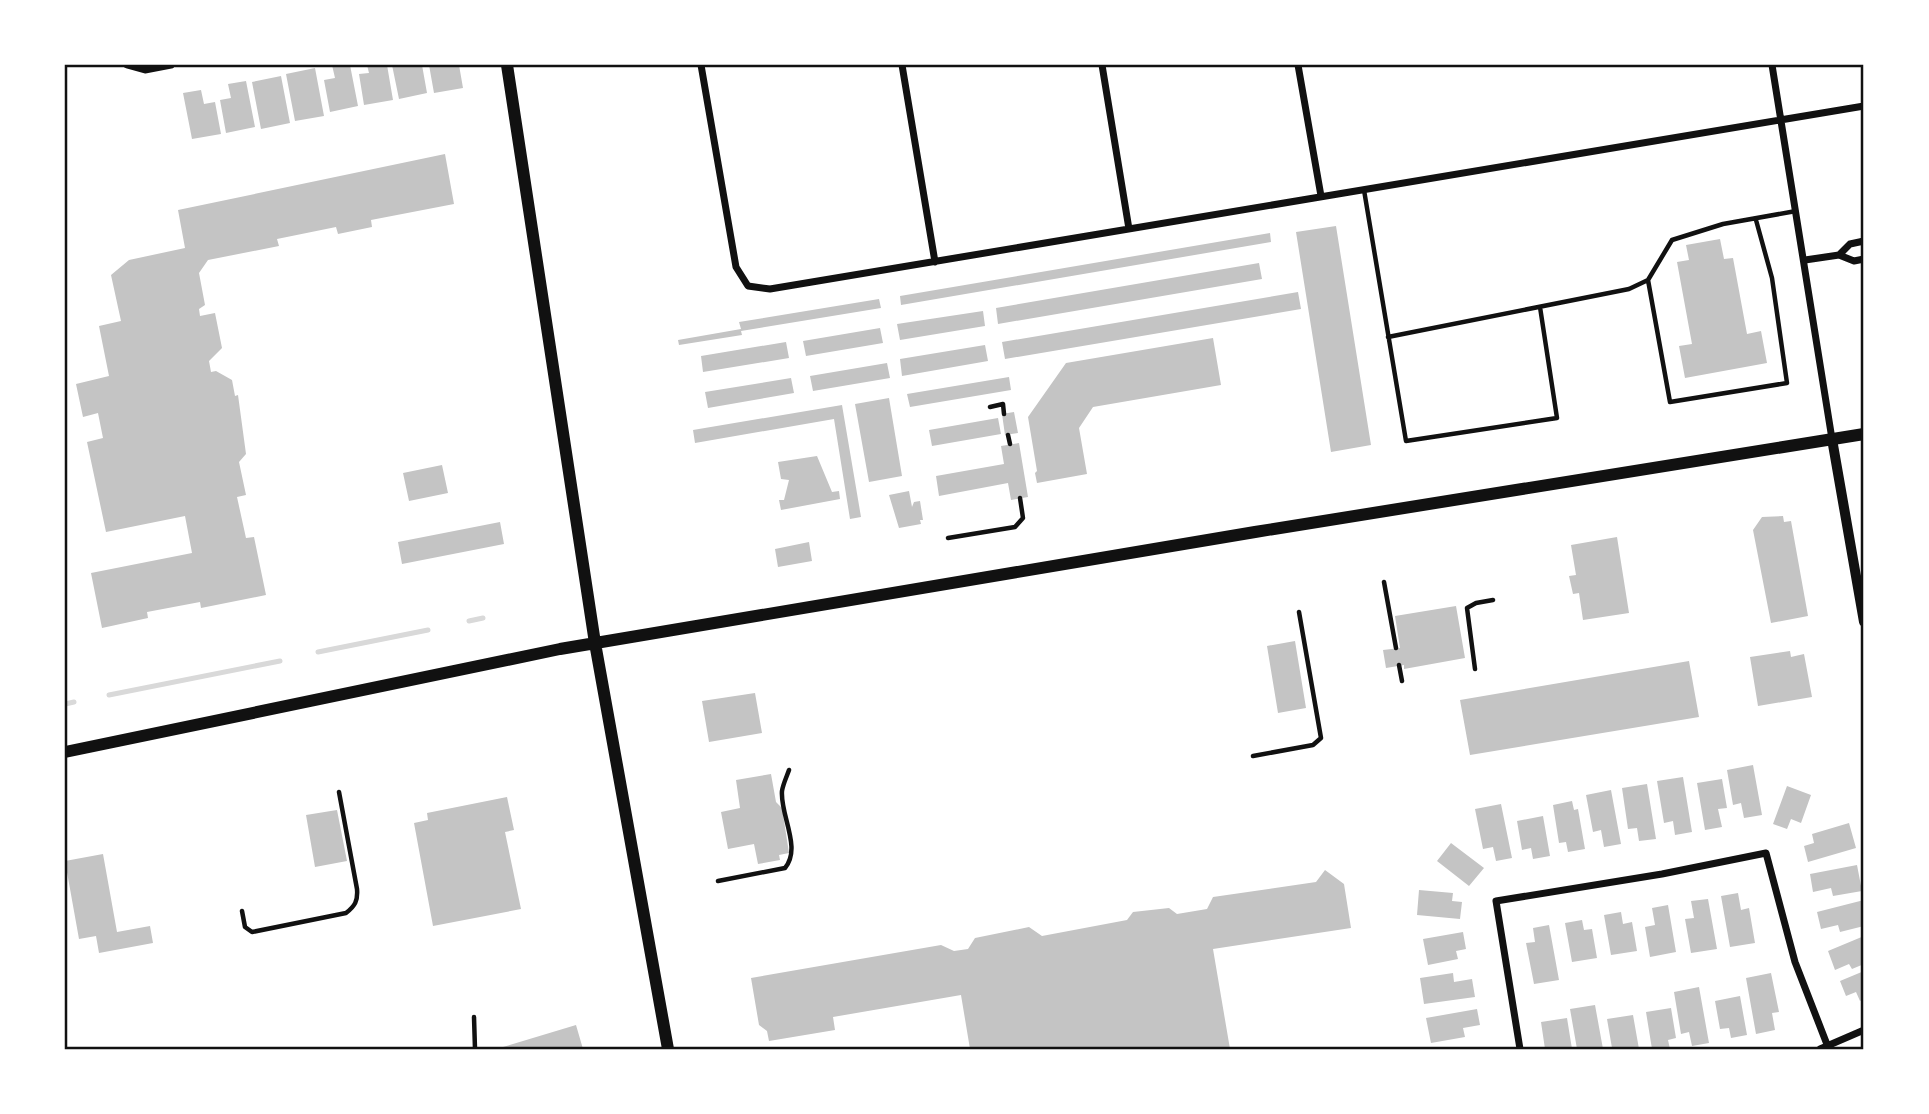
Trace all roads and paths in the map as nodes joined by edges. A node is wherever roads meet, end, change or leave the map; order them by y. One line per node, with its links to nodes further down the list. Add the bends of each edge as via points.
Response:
1 (171, 65): 8 (street, via 145,70)
2 (507, 65): 36 (main road)
3 (701, 65): 20 (street, via 736,267 748,286 771,289)
4 (902, 65): 20 (street)
5 (1102, 65): 15 (street)
6 (1298, 65): 12 (street)
7 (1772, 65): 10 (street)
8 (128, 66)
9 (1864, 106): 10 (street)
10 (1782, 120): 11 (street); 13 (street)
11 (1364, 189): 12 (street); 23 (lane)
12 (1321, 196): 15 (street)
13 (1797, 211): 14 (lane); 19 (street)
14 (1756, 220): 21 (lane, via 1723,224 1672,240); 21 (lane, via 1772,278 1787,383 1670,402)
15 (1129, 229): 20 (street)
16 (1864, 244): 17 (street, via 1850,244)
17 (1839, 255): 18 (street, via 1854,261); 19 (street)
18 (1864, 259)
19 (1805, 260): 28 (street)
20 (935, 262)
21 (1648, 280): 22 (lane, via 1629,289)
22 (1540, 307): 23 (lane); 23 (lane, via 1557,418 1406,441)
23 (1388, 337)
24 (990, 407): 25 (lane, via 1003,404)
25 (1004, 414)
26 (1864, 434): 28 (main road)
27 (1008, 435): 29 (lane)
28 (1832, 439): 35 (street); 36 (main road)
29 (1010, 444)
30 (1020, 498): 31 (lane, via 1023,519 1015,527)
31 (948, 538)
32 (1384, 582): 37 (lane)
33 (1493, 600): 39 (lane, via 1467,608)
34 (1299, 612): 42 (lane, via 1321,738 1313,745)
35 (1864, 622)
36 (595, 643): 41 (main road); 51 (main road)
37 (1396, 648)
38 (1399, 666): 40 (lane)
39 (1475, 669)
40 (1402, 681)
41 (65, 752)
42 (1253, 755)
43 (789, 769): 45 (lane, via 782,792 790,863 785,868)
44 (339, 792): 46 (lane, via 357,890 353,907 346,913 251,932 245,928)
45 (718, 881)
46 (242, 911)
47 (474, 1017): 50 (lane)
48 (1864, 1030): 49 (street)
49 (1824, 1048): 52 (street, via 1766,853 1496,901)
50 (475, 1049)
51 (668, 1049)
52 (1520, 1049)

